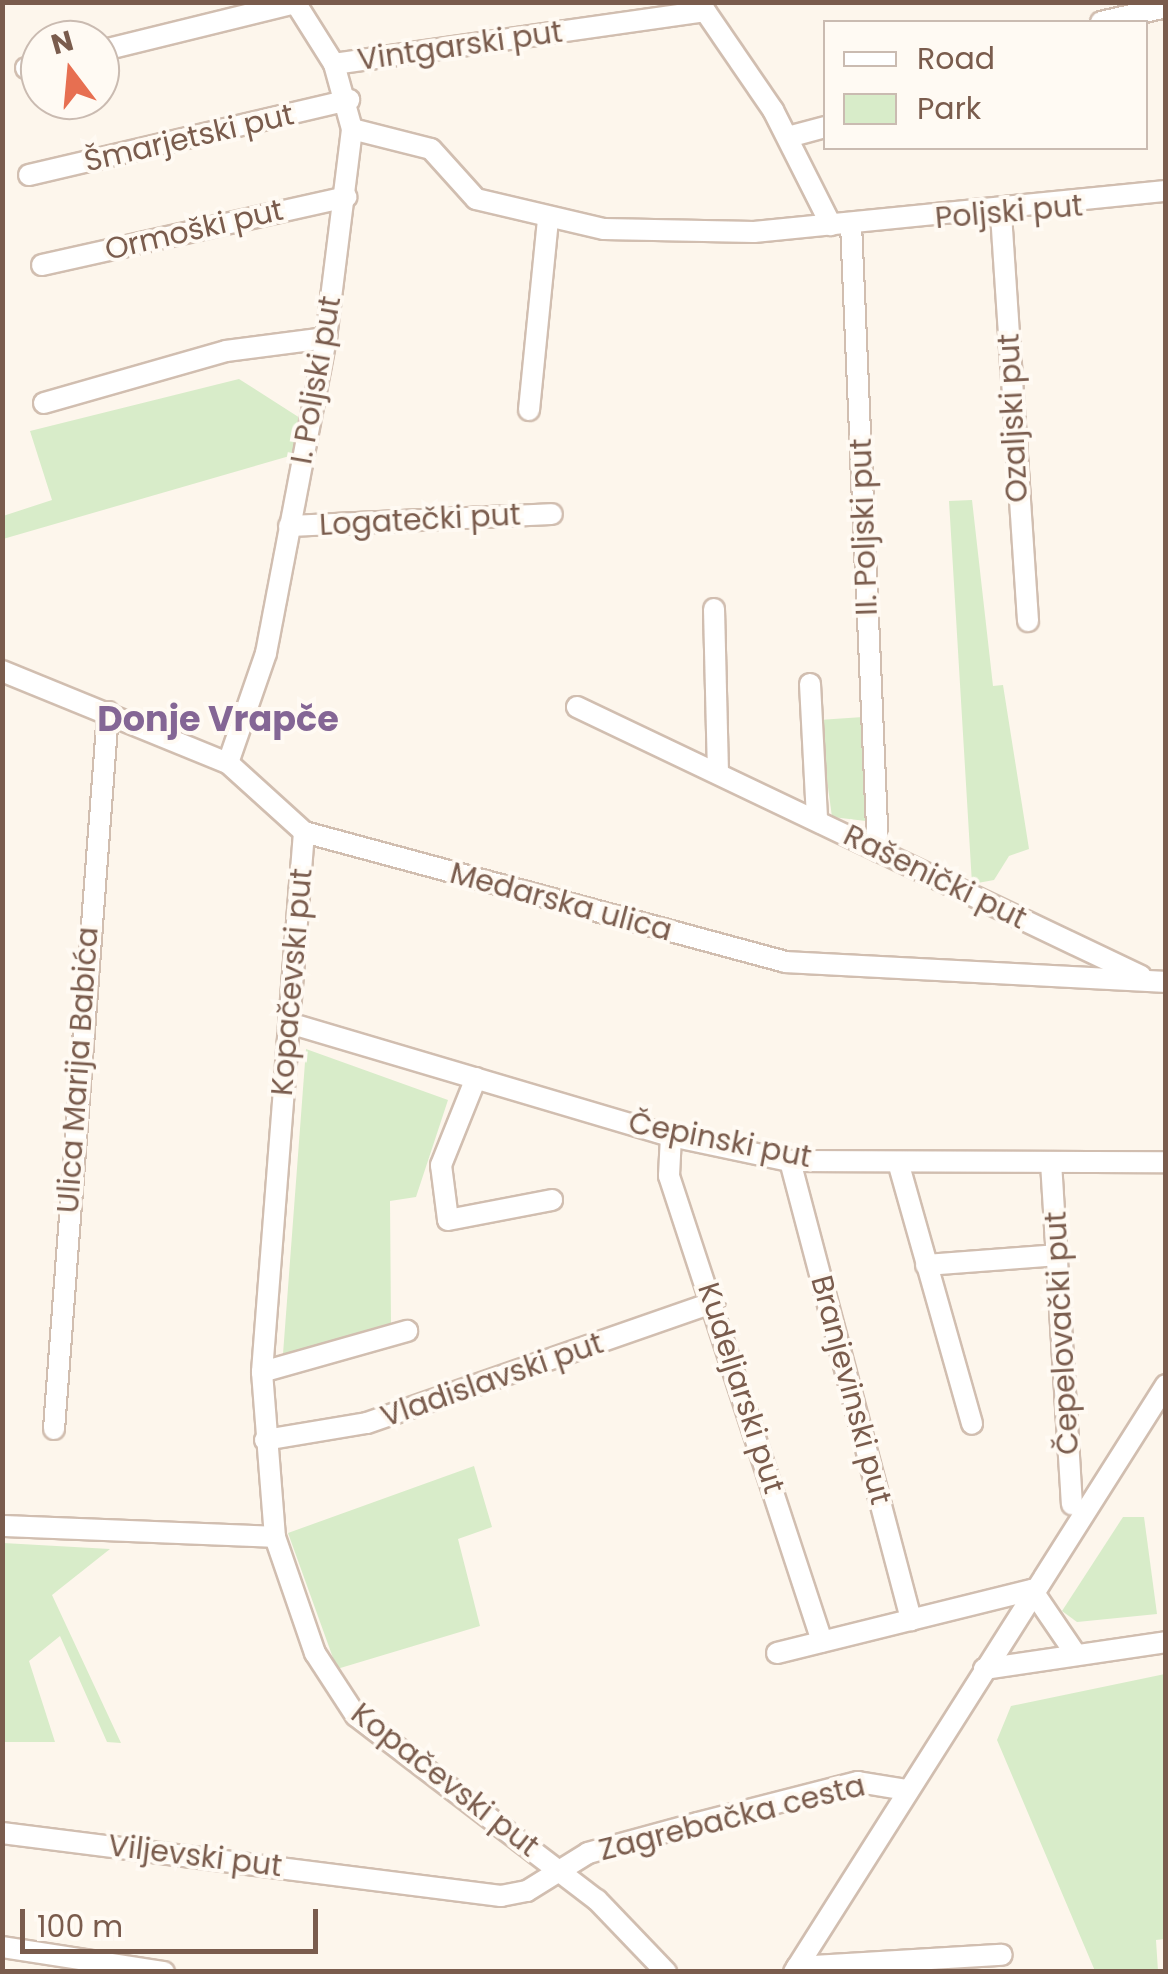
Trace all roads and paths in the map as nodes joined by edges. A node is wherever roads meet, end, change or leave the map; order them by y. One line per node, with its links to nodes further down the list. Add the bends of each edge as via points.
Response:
1 (295, 3): 5 (street); 6 (street, I. Poljski put)
2 (702, 7): 6 (street, Vintgarski put); 10 (street, II. Poljski put)
3 (1166, 7): 4 (street)
4 (1110, 20)
5 (120, 46)
6 (334, 64): 7 (street, I. Poljski put)
7 (349, 100): 9 (street, I. Poljski put); 11 (street, Šmarjetski put)
8 (823, 127): 10 (street)
9 (352, 129): 13 (street, I. Poljski put); 15 (street, via 431,149 476,198)
10 (788, 137): 16 (street, II. Poljski put)
11 (29, 175)
12 (1166, 192): 14 (street, Poljski put)
13 (346, 197): 17 (street, Ormoški put); 18 (street, I. Poljski put)
14 (1001, 214): 16 (street, Poljski put); 24 (street, Ozaljski put)
15 (548, 220): 16 (street, via 682,234); 20 (street)
16 (841, 225): 33 (street, II. Poljski put)
17 (42, 264)
18 (326, 338): 19 (street, via 226,351); 22 (street, I. Poljski put)
19 (44, 402)
20 (530, 410)
21 (552, 514): 22 (street, Logatečki put)
22 (290, 526): 29 (street, I. Poljski put, via 266,653)
23 (714, 609): 30 (street)
24 (1028, 622)
25 (2, 671): 28 (street, Medarska ulica)
26 (810, 684): 31 (street)
27 (577, 706): 30 (street, Rašenički put)
28 (108, 712): 29 (street, Medarska ulica); 50 (street, Ulica Marija Babića)
29 (228, 763): 32 (street, Medarska ulica)
30 (718, 773): 31 (street, Rašenički put)
31 (816, 818): 33 (street, Rašenički put)
32 (304, 832): 34 (street, Medarska ulica, via 785,962); 35 (street, Kopačevski put)
33 (878, 850): 34 (street, Rašenički put)
34 (1161, 984)
35 (289, 1023): 36 (street, Čepinski put); 47 (street, Kopačevski put)
36 (476, 1078): 37 (street, Čepinski put); 42 (street, via 440,1165 448,1220)
37 (671, 1136): 38 (street, Čepinski put); 45 (street, Kudeljarski put, via 669,1176)
38 (790, 1161): 39 (street, Čepinski put); 56 (street, Branjevinski put)
39 (898, 1162): 40 (street, Čepinski put); 44 (street)
40 (1052, 1162): 41 (street, Čepinski put); 43 (street, Čepelovački put)
41 (1166, 1162)
42 (552, 1200)
43 (1060, 1256): 44 (street); 52 (street, Čepelovački put)
44 (926, 1265): 49 (street)
45 (715, 1302): 51 (street, Vladislavski put, via 368,1423); 57 (street, Kudeljarski put)
46 (406, 1332): 47 (street)
47 (262, 1372): 51 (street, Kopačevski put)
48 (1166, 1385): 55 (street, Zagrebačka cesta)
49 (972, 1424)
50 (54, 1429)
51 (265, 1440): 54 (street, Kopačevski put)
52 (1072, 1504)
53 (2, 1526): 54 (street)
54 (274, 1538): 64 (street, Kopačevski put, via 315,1653 356,1716)
55 (1032, 1590): 56 (street); 60 (street); 61 (street, Zagrebačka cesta)
56 (912, 1620): 57 (street)
57 (822, 1641): 59 (street)
58 (1166, 1642): 60 (street)
59 (777, 1653)
60 (1075, 1654): 61 (street)
61 (984, 1669): 62 (street, Zagrebačka cesta)
62 (908, 1790): 64 (street, Zagrebačka cesta, via 858,1782); 68 (street, Zagrebačka cesta)
63 (2, 1833): 64 (street, Viljevski put, via 501,1896 527,1891)
64 (558, 1868): 70 (street, Kopačevski put)
65 (2, 1946): 69 (street)
66 (1002, 1955): 67 (street)
67 (945, 1966): 68 (street)
68 (797, 1970)
69 (164, 1972)
70 (666, 1972)

